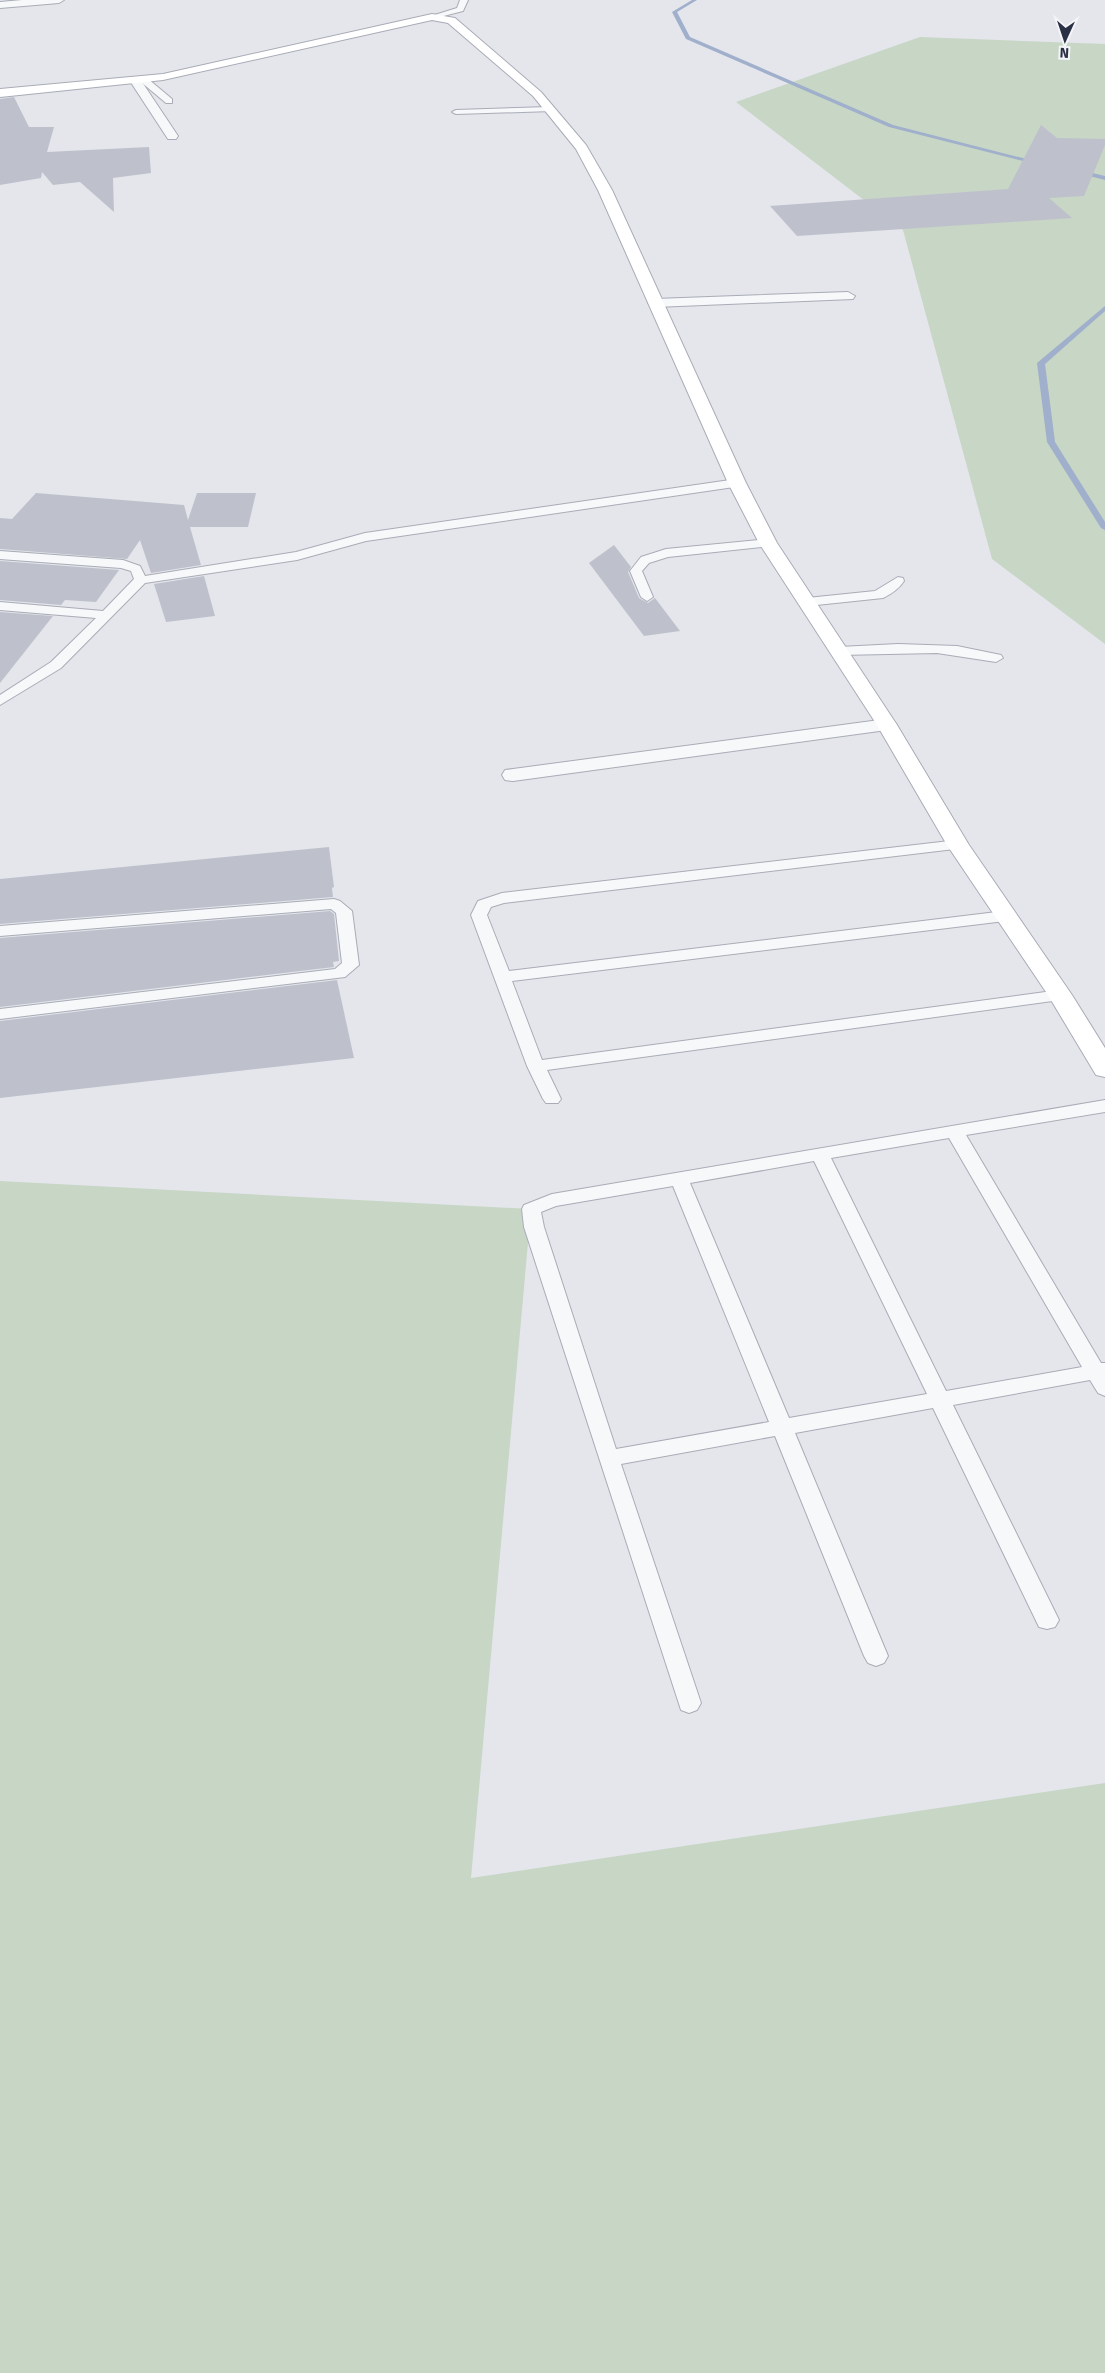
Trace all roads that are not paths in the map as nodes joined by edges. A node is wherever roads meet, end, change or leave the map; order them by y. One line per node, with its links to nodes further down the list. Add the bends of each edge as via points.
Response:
1 (60, 0): 3 (street)
2 (464, 0): 4 (lane, via 460,8)
3 (0, 4)
4 (432, 17): 5 (street); 8 (street, via 451,20 537,94)
5 (140, 80): 6 (street); 7 (lane); 10 (street)
6 (0, 93)
7 (169, 101)
8 (549, 109): 9 (lane); 12 (street, via 582,148 605,190)
9 (456, 112)
10 (172, 136)
11 (848, 296): 12 (street)
12 (656, 303): 13 (street)
13 (737, 483): 14 (street); 16 (lane, via 365,537 297,556)
14 (768, 543): 18 (lane, via 666,553 645,560 636,571); 19 (street)
15 (0, 555): 16 (lane, via 123,564 136,569)
16 (141, 580): 21 (lane)
17 (898, 580): 19 (lane, via 878,595)
18 (647, 597)
19 (807, 602): 22 (street)
20 (0, 606): 21 (lane)
21 (108, 614): 24 (lane, via 56,665)
22 (839, 651): 23 (lane, via 950,648); 25 (street)
23 (996, 658)
24 (0, 701)
25 (888, 726): 26 (street); 27 (street)
26 (513, 775)
27 (958, 845): 28 (street); 30 (lane, via 502,898 484,904 479,915)
28 (1005, 916): 30 (lane); 31 (street)
29 (0, 931): 32 (lane, via 334,904 344,911 351,965 339,974)
30 (504, 977): 33 (lane)
31 (1060, 995): 33 (lane); 34 (street)
32 (0, 1014)
33 (536, 1066): 35 (lane)
34 (1105, 1069)
35 (552, 1099)
36 (1105, 1106): 37 (lane)
37 (954, 1133): 38 (lane); 40 (lane)
38 (820, 1154): 39 (lane); 41 (lane)
39 (679, 1178): 42 (lane); 43 (lane, via 552,1200 531,1209 534,1228)
40 (1102, 1376): 41 (lane)
41 (940, 1398): 42 (lane); 44 (lane)
42 (782, 1427): 43 (lane); 45 (lane)
43 (608, 1458): 46 (lane)
44 (1047, 1620)
45 (876, 1656)
46 (688, 1703)

